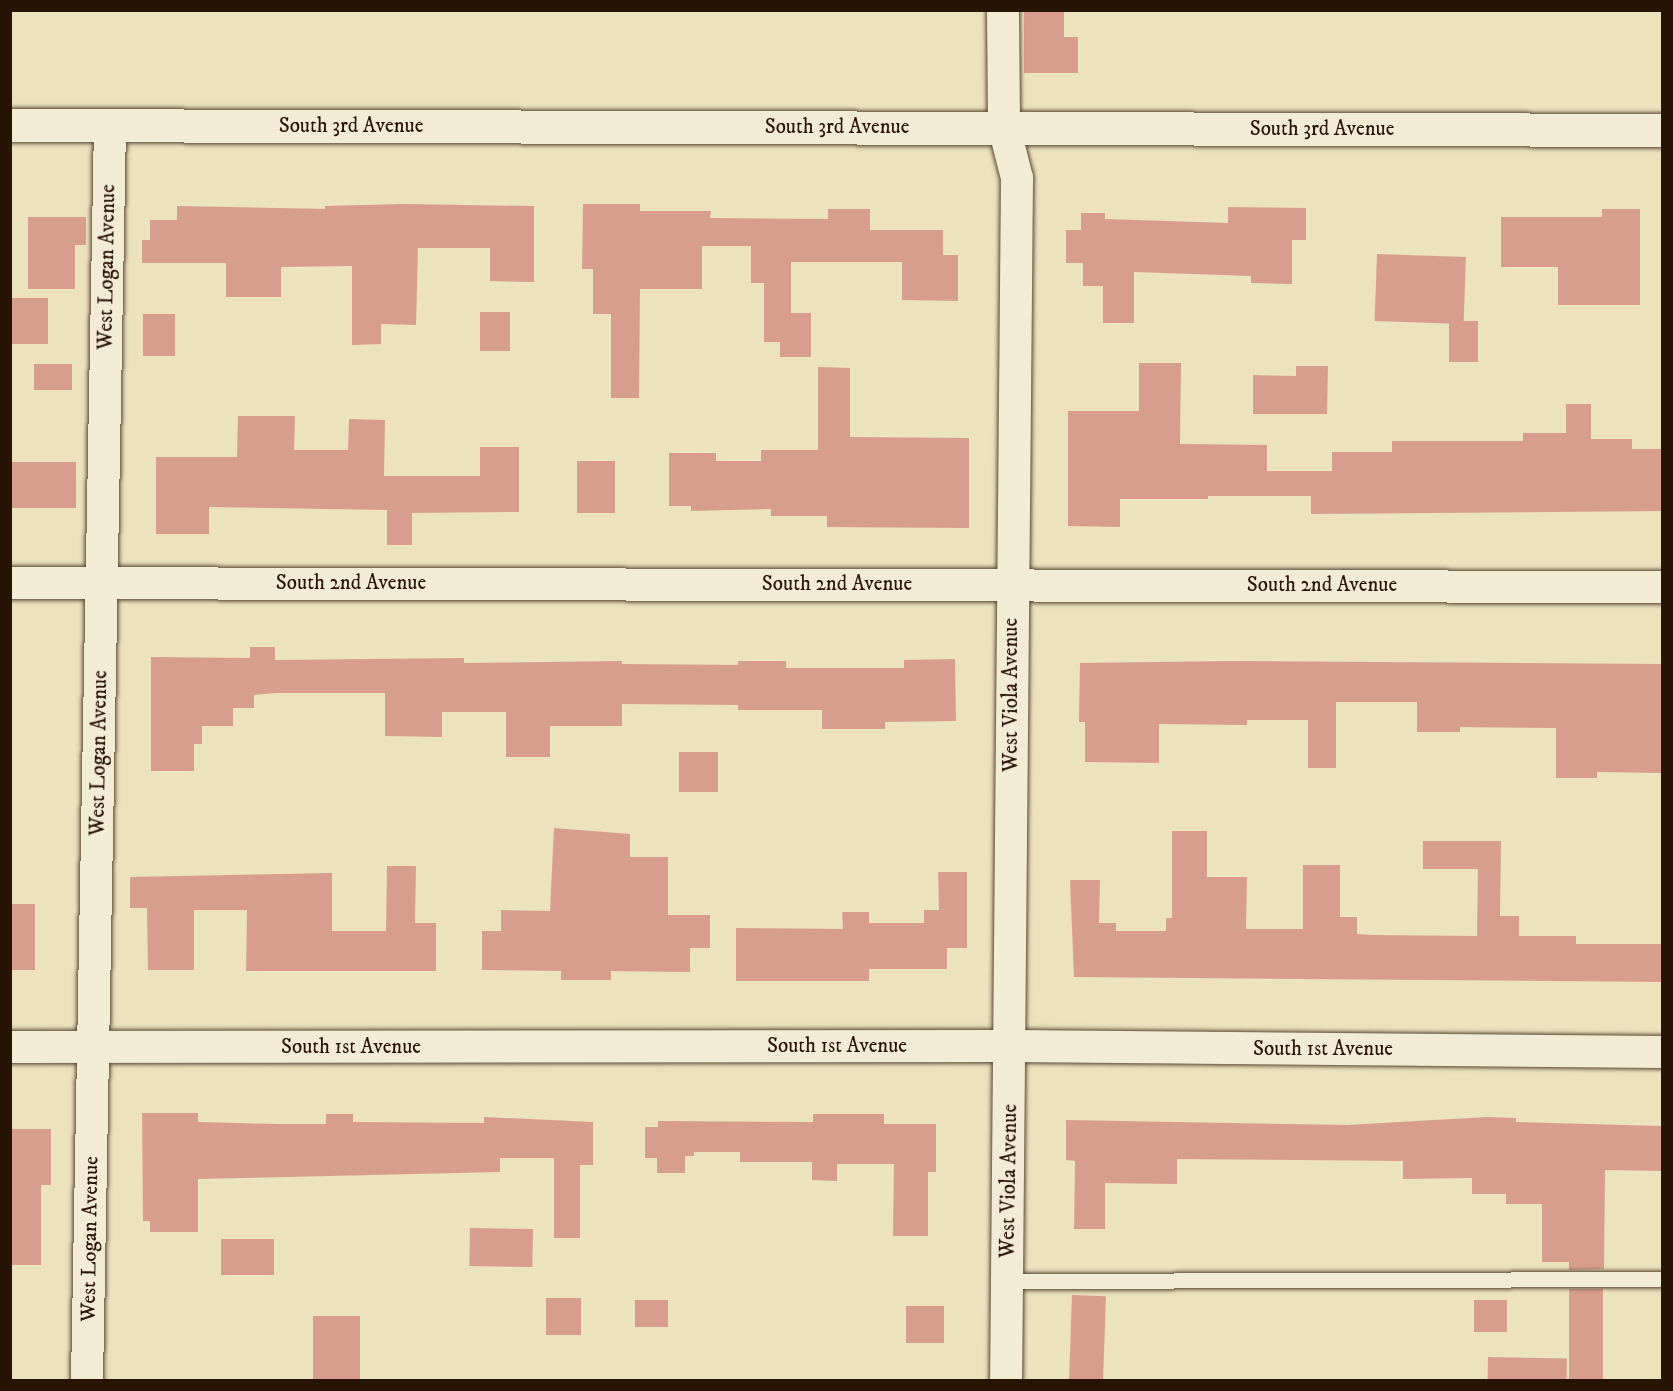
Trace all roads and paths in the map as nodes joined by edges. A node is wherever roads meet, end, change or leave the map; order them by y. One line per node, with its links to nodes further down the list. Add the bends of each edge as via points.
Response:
1 (1003, 10): 4 (street, West Viola Avenue)
2 (10, 125): 3 (street, South 3rd Avenue)
3 (110, 126): 4 (street, South 3rd Avenue); 7 (street, West Logan Avenue)
4 (1004, 127): 5 (street, South 3rd Avenue); 8 (street, West Viola Avenue, via 1017,178)
5 (1662, 130)
6 (10, 583): 7 (street, South 2nd Avenue)
7 (101, 583): 8 (street, South 2nd Avenue); 12 (street, West Logan Avenue)
8 (1011, 584): 9 (street, South 2nd Avenue); 10 (street, West Viola Avenue)
9 (1662, 587)
10 (1011, 1046): 12 (street, South 1st Avenue); 13 (street, South 1st Avenue); 15 (street, West Viola Avenue)
11 (10, 1047): 12 (street, South 1st Avenue)
12 (94, 1047): 16 (street, West Logan Avenue)
13 (1662, 1052)
14 (1662, 1280): 15 (lane)
15 (1007, 1281): 17 (street, West Viola Avenue)
16 (87, 1380)
17 (1006, 1380)

